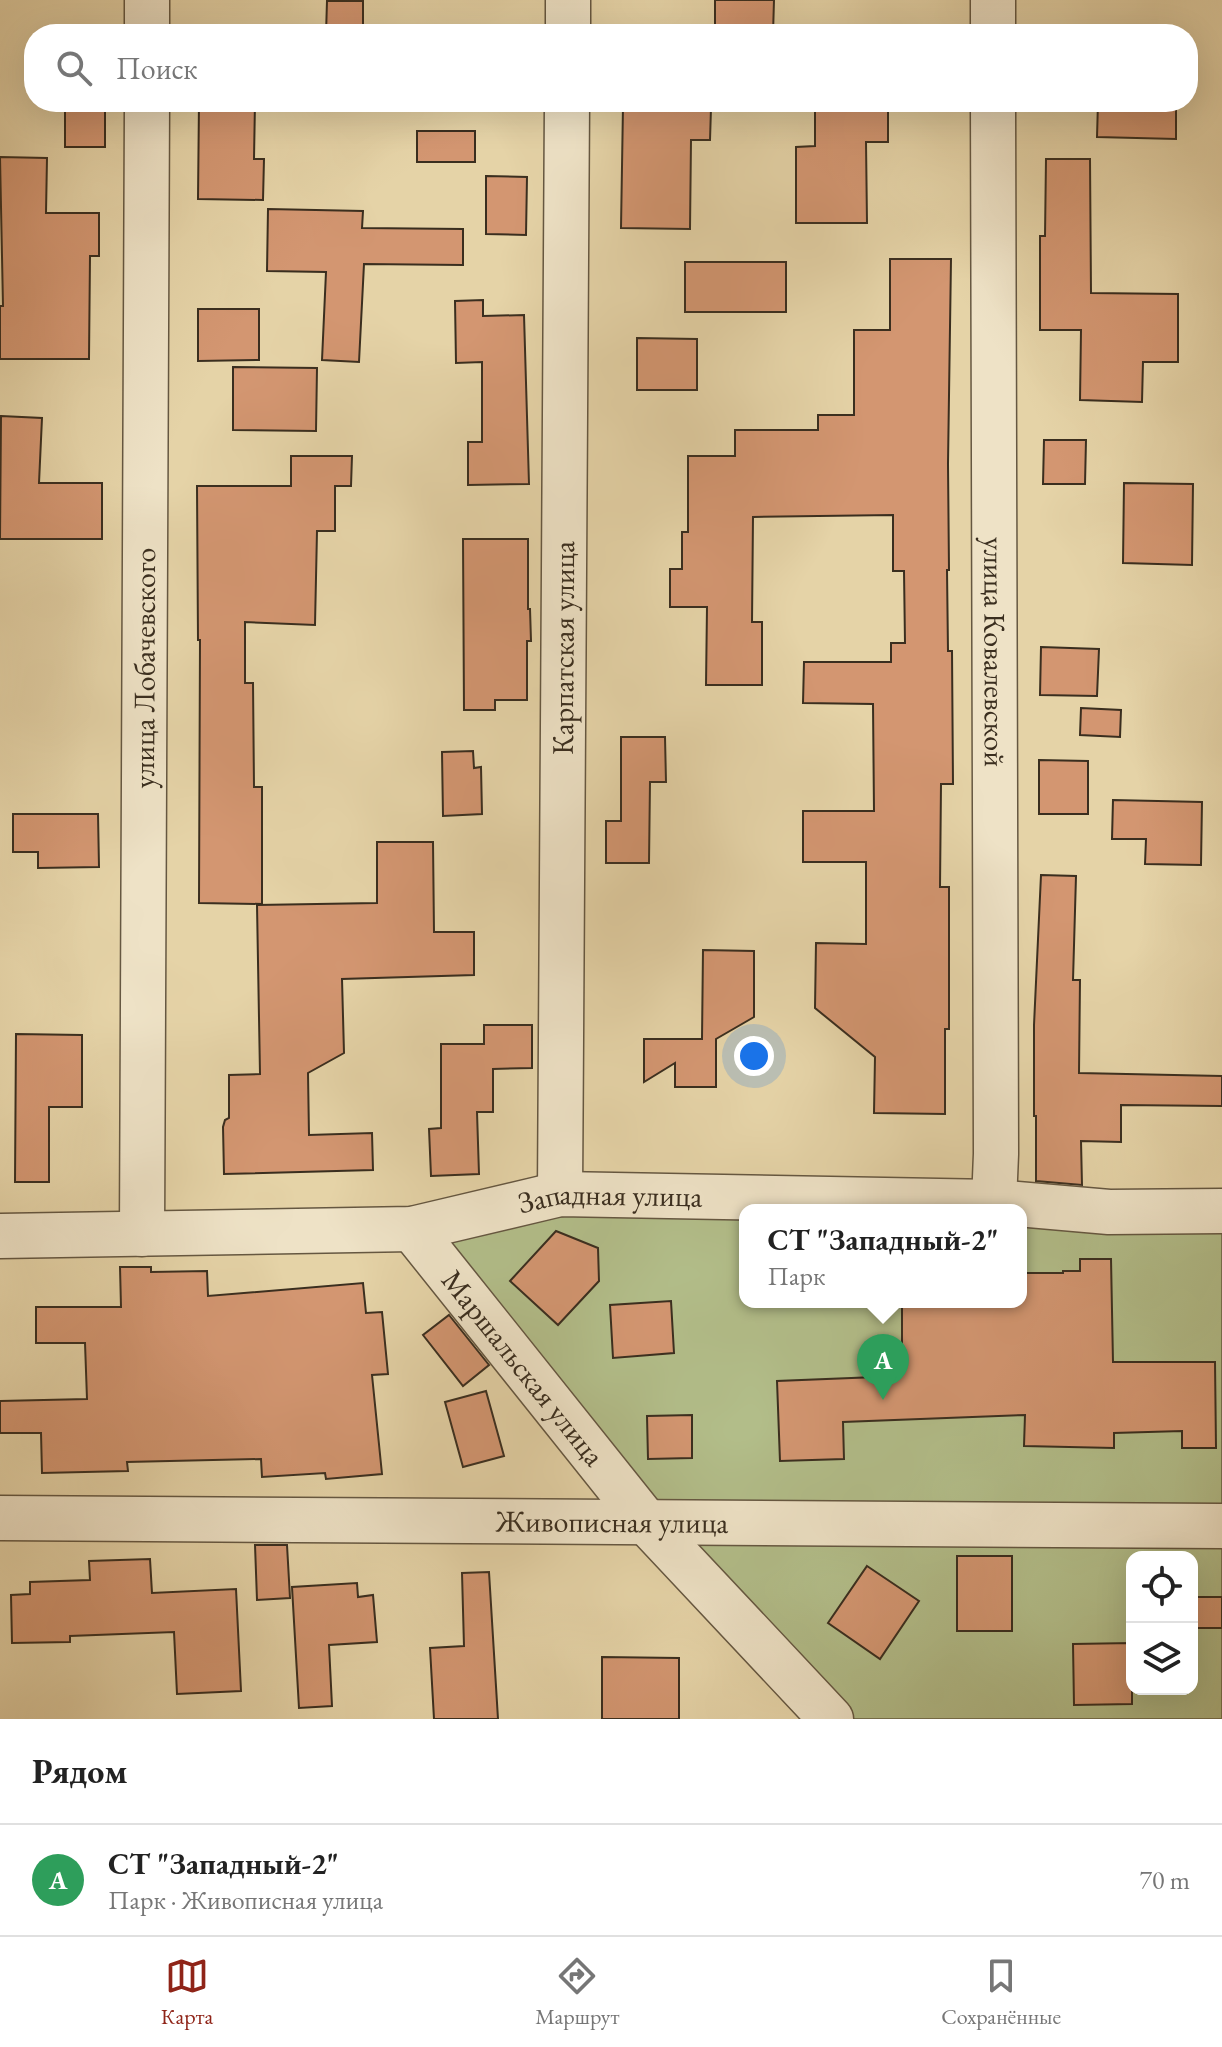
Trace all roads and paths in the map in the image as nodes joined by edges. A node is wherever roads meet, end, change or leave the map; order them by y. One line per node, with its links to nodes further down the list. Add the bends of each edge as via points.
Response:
1 (147, 0): 4 (street)
2 (568, 0): 5 (street)
3 (993, 0): 6 (street)
4 (147, 24)
5 (568, 24)
6 (993, 24)
7 (147, 112): 16 (street, улица Лобачевского)
8 (567, 112): 10 (street, Карпатская улица)
9 (993, 112): 11 (street, улица Ковалевской)
10 (560, 1194): 11 (street, Западная улица); 15 (street, Западная улица)
11 (994, 1202): 12 (street, Западная улица)
12 (1017, 1204)
13 (1027, 1205): 14 (street, Западная улица, via 1109,1212)
14 (1222, 1211)
15 (412, 1229): 16 (street, Западная улица); 19 (street, Маршальская улица)
16 (142, 1234): 17 (street, Западная улица)
17 (0, 1236)
18 (0, 1518): 19 (street, Живописная улица)
19 (647, 1523): 20 (street, Живописная улица); 21 (street, Маршальская улица)
20 (1222, 1526)
21 (831, 1719)

